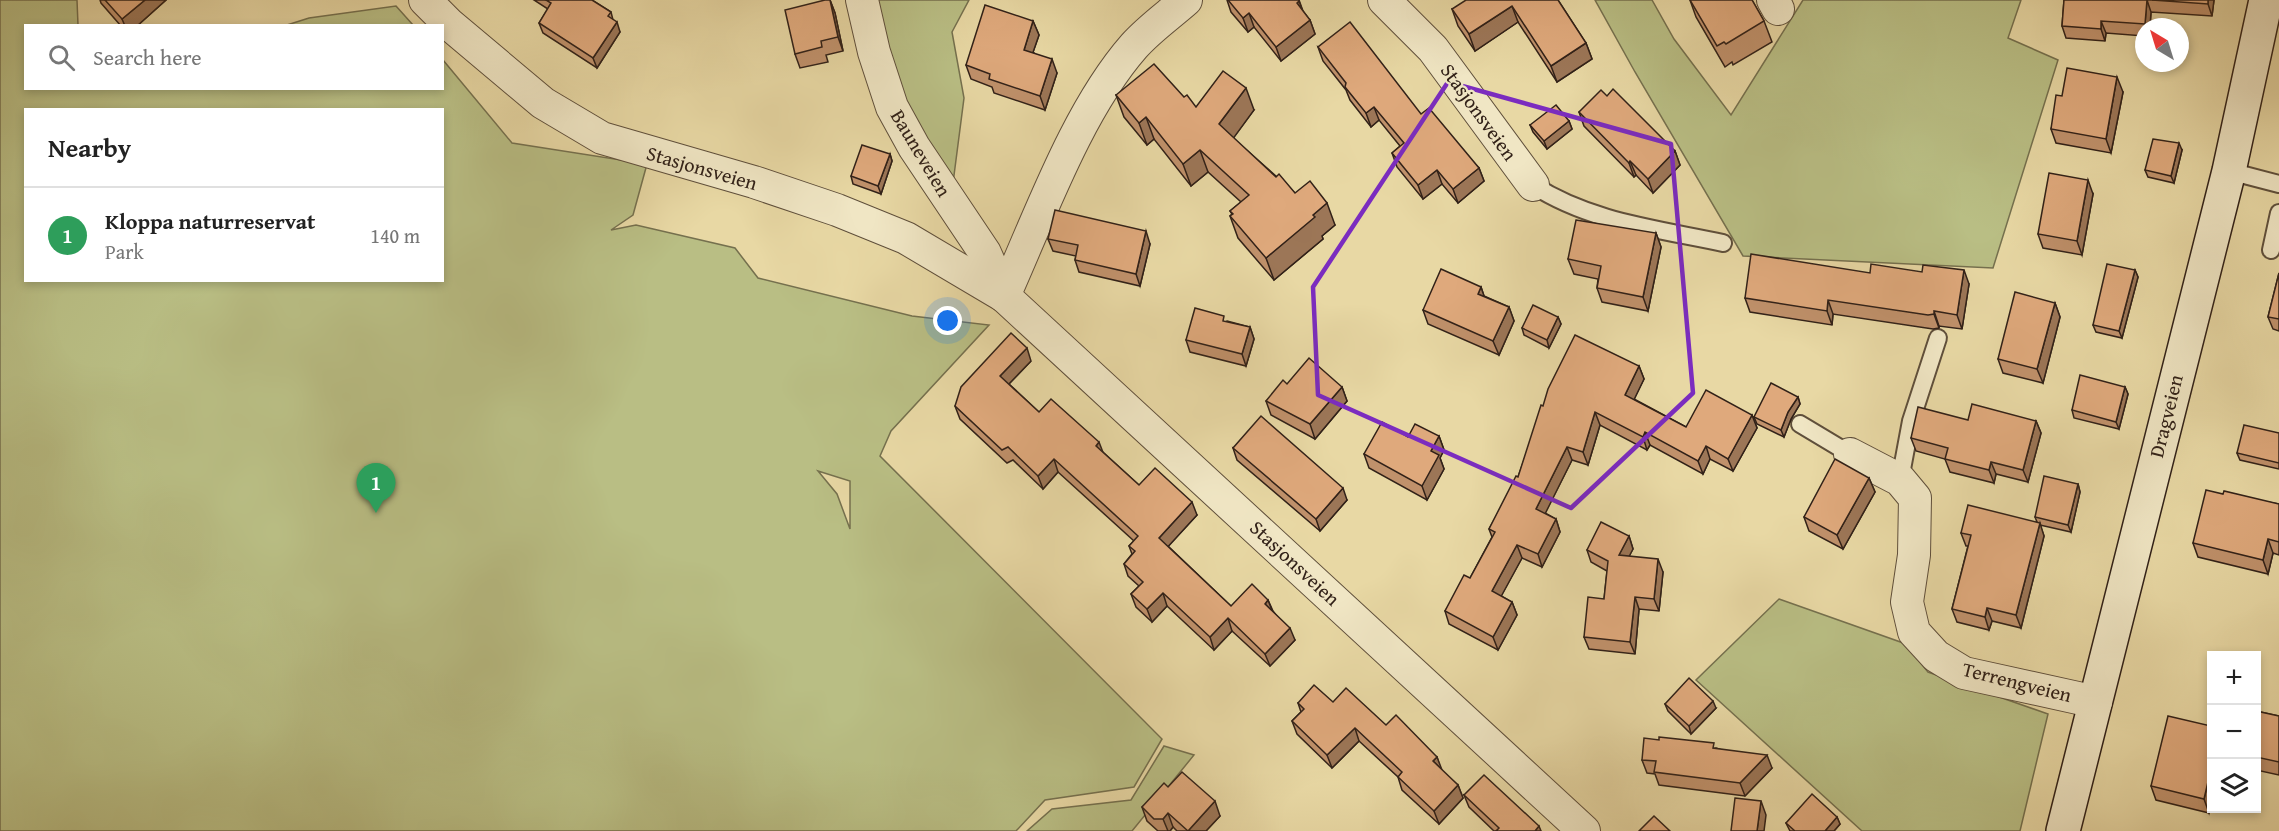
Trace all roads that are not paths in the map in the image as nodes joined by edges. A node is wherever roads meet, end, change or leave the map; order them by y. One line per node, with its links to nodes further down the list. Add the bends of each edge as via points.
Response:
1 (425, 0): 12 (street, Stasjonsveien, via 543,103 602,138 837,210 906,238)
2 (862, 0): 12 (street, Bauneveien, via 892,108 985,253)
3 (1186, 0): 12 (street, via 1135,45 1102,87)
4 (1384, 0): 8 (street, Stasjonsveien, via 1433,49)
5 (2266, 0): 6 (main road, Dragveien)
6 (2229, 171): 7 (lane); 17 (main road, Dragveien)
7 (2279, 184)
8 (1533, 185): 10 (lane, Stasjonsveien, via 1555,200 1598,216)
9 (2279, 213): 11 (lane)
10 (1723, 243)
11 (2271, 250)
12 (1004, 296): 18 (street, Stasjonsveien)
13 (1938, 338): 16 (lane, via 1911,421)
14 (1800, 424): 15 (lane)
15 (1850, 454): 16 (street)
16 (1900, 480): 17 (street, Terrengveien, via 1915,498 1914,555 1907,602 1914,632 1936,656 1964,673)
17 (2096, 702): 19 (main road, Dragveien)
18 (1584, 831)
19 (2063, 831)

